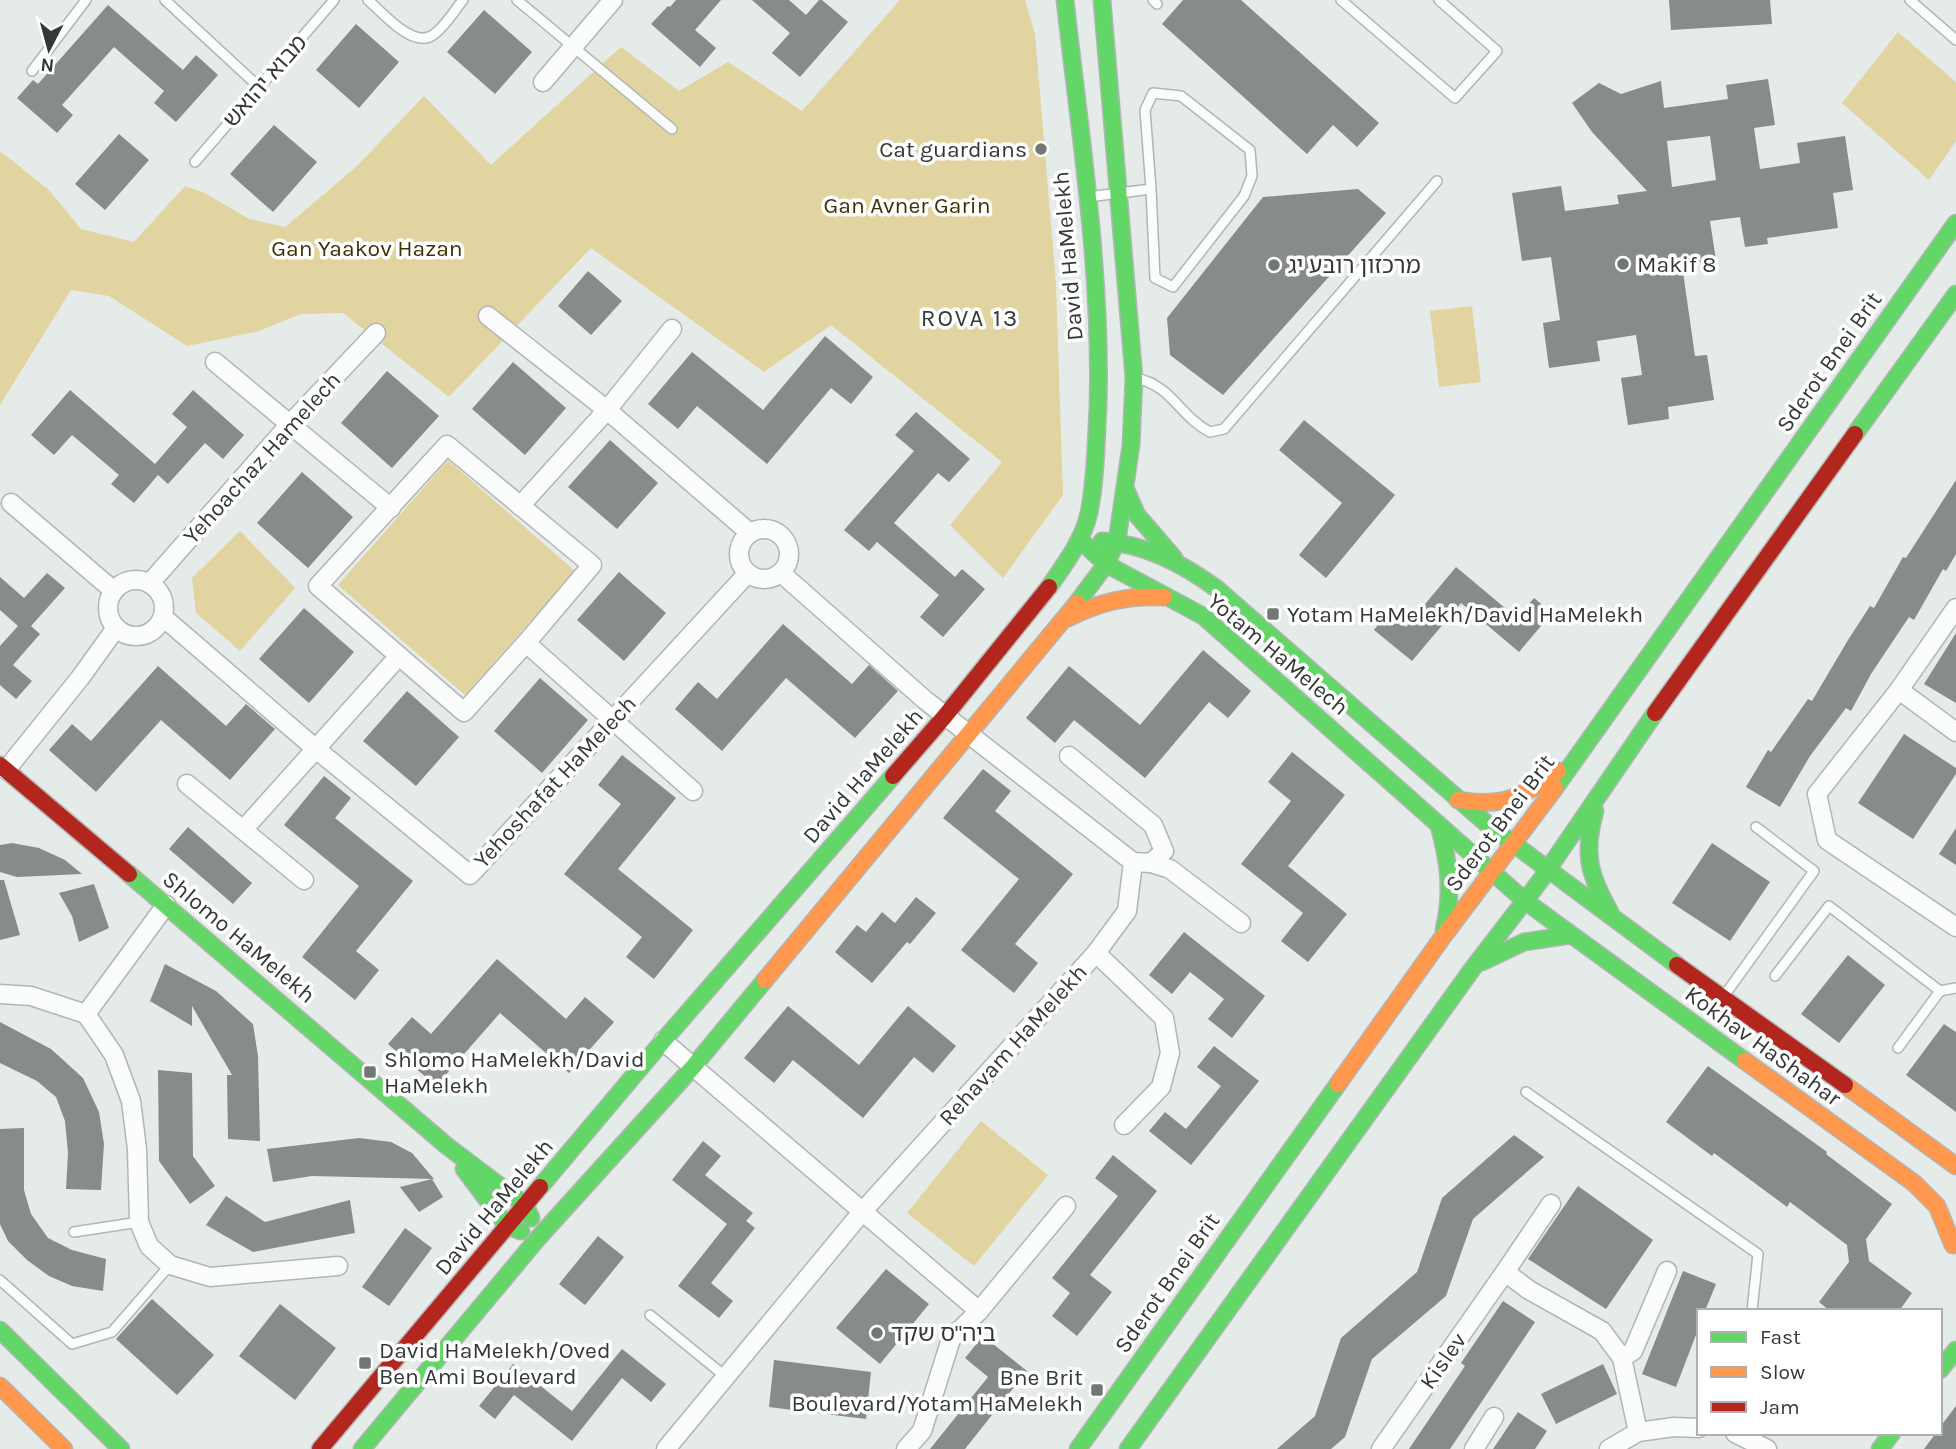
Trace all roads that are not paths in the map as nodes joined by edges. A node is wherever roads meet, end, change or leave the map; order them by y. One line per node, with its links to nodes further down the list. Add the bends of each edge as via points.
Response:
1 (86, 0): 15 (lane)
2 (165, 0): 17 (lane)
3 (334, 0): 17 (lane, מבוא יהואש)
4 (368, 0): 5 (lane, via 410,36 423,39 434,34)
5 (463, 0)
6 (517, 0): 14 (lane)
7 (613, 0): 14 (street)
8 (1065, 0): 23 (street, David HaMelekh)
9 (1102, 0): 22 (street)
10 (1341, 0): 11 (lane, via 1455,98 1497,51)
11 (1439, 0)
12 (1910, 0): 13 (lane)
13 (1956, 40)
14 (572, 47): 16 (street); 18 (lane)
15 (32, 71)
16 (543, 82)
17 (259, 88): 19 (lane, מבוא יהואש)
18 (672, 129)
19 (195, 162)
20 (1437, 181): 30 (lane, via 1224,429 1210,432 1199,426 1159,386)
21 (1151, 189): 21 (lane, via 1155,278 1173,287 1244,195 1252,176 1250,150 1181,96 1153,93 1145,110); 22 (lane)
22 (1119, 192): 23 (lane); 30 (street)
23 (1087, 197): 38 (street, David HaMelekh, via 1099,362 1096,455 1089,513)
24 (1956, 223): 59 (street, Sderot Bnei Brit)
25 (1956, 294): 64 (street)
26 (488, 316): 31 (street)
27 (673, 329): 31 (street)
28 (376, 333): 32 (street, Yehoachaz Hamelech)
29 (215, 362): 32 (street)
30 (1134, 378): 33 (street)
31 (607, 410): 35 (street); 37 (street)
32 (290, 424): 36 (street); 44 (street, Yehoachaz Hamelech)
33 (1126, 490): 39 (street); 40 (street, via 1146,528)
34 (11, 503): 45 (street)
35 (520, 506): 36 (street, via 447,445); 51 (street, via 592,565)
36 (391, 508): 52 (street, via 318,586)
37 (750, 533): 42 (street, via 773,531 787,543 789,558); 43 (street, via 738,552)
38 (1080, 540): 39 (street, Yotam HaMelech); 41 (street, Yotam HaMelech); 54 (street, David HaMelekh, via 1051,586)
39 (1117, 541): 40 (street, Yotam HaMelech); 41 (street)
40 (1180, 563): 65 (street, Yotam HaMelech, via 1252,617)
41 (1106, 564): 46 (street, Yotam HaMelech); 49 (street)
42 (781, 573): 43 (street, via 763,580); 54 (street)
43 (747, 574): 55 (street, Yehoshafat HaMelech)
44 (150, 583): 45 (street, via 130,581); 48 (street, via 162,597)
45 (114, 591): 50 (street, via 108,607)
46 (1173, 598): 49 (street, via 1136,595 1088,608); 66 (street, Yotam HaMelech, via 1246,652)
47 (1956, 608): 53 (street)
48 (163, 617): 50 (street, via 144,635); 58 (street, Yehoshafat HaMelech)
49 (1065, 620): 57 (street)
50 (116, 628): 61 (street, via 80,678)
51 (526, 643): 52 (street, via 464,712); 55 (street)
52 (399, 656): 58 (street)
53 (1899, 690): 56 (street); 78 (street, via 1817,794 1827,840)
54 (945, 716): 57 (street); 89 (street, David HaMelekh)
55 (613, 719): 58 (street, Yehoshafat HaMelech, via 470,875); 63 (street)
56 (1956, 732)
57 (969, 735): 70 (street); 91 (street)
58 (316, 749): 68 (street)
59 (1581, 753): 65 (street, via 1515,800 1479,804); 69 (street, Sderot Bnei Brit)
60 (1069, 756): 70 (street, Rehavam HaMelekh, via 1153,825 1164,851)
61 (3, 767): 75 (street, Shlomo HaMelekh)
62 (187, 785): 68 (street)
63 (693, 791)
64 (1602, 791): 72 (street); 76 (street, via 1589,831 1589,864 1592,882)
65 (1456, 799): 69 (street, Yotam HaMelech)
66 (1439, 825): 71 (street, Yotam HaMelech); 80 (street, via 1451,877 1451,904)
67 (1756, 827): 87 (lane, via 1814,871)
68 (243, 830): 73 (street)
69 (1513, 846): 71 (street, Sderot Bnei Brit); 72 (street, Kokhav HaShahar)
70 (1142, 862): 77 (street, via 1171,869); 81 (street, Rehavam HaMelekh, via 1127,911)
71 (1492, 871): 74 (street, Yotam HaMelech); 80 (street, Sderot Bnei Brit)
72 (1547, 871): 74 (street); 76 (street, Kokhav HaShahar)
73 (304, 880)
74 (1525, 901): 79 (street, Kokhav HaShahar); 82 (street)
75 (166, 905): 88 (street); 94 (street, Shlomo HaMelekh)
76 (1614, 919): 87 (street, Kokhav HaShahar)
77 (1241, 923)
78 (1956, 927)
79 (1570, 935): 82 (street, via 1529,940 1501,950); 104 (street, Kokhav HaShahar, via 1914,1182 1937,1206)
80 (1441, 938): 129 (street, Sderot Bnei Brit)
81 (1096, 953): 93 (street, via 1164,1018 1170,1053 1161,1087); 99 (street, Rehavam HaMelekh)
82 (1473, 968): 130 (street)
83 (1774, 976): 85 (lane, via 1829,906)
84 (1956, 988): 85 (lane)
85 (1940, 991): 90 (lane)
86 (0, 994): 88 (street, via 31,996)
87 (1723, 998): 95 (street, Kokhav HaShahar)
88 (86, 1014): 100 (street, via 114,1055 131,1101 138,1149)
89 (663, 1041): 91 (street); 97 (street, David HaMelekh)
90 (1898, 1048)
91 (693, 1067): 99 (street); 103 (street)
92 (1526, 1092): 110 (lane, via 1758,1254)
93 (1124, 1125)
94 (447, 1146): 97 (street, Shlomo HaMelekh); 101 (street, Shlomo HaMelekh)
95 (1956, 1166)
96 (1551, 1204): 108 (street, Kislev)
97 (525, 1205): 101 (street, David HaMelekh); 103 (street, Shlomo HaMelekh)
98 (1066, 1206): 111 (street)
99 (862, 1212): 111 (street); 117 (street, Rehavam HaMelekh)
100 (139, 1222): 102 (lane); 105 (street, via 149,1246)
101 (507, 1226): 103 (street); 125 (street, David HaMelekh)
102 (74, 1232)
103 (539, 1237): 126 (street)
104 (1955, 1245)
105 (170, 1265): 106 (street, via 210,1277); 109 (lane, via 112,1332 72,1345)
106 (338, 1266)
107 (1667, 1271): 115 (street, via 1633,1350)
108 (1504, 1272): 115 (street, via 1602,1331); 131 (street, Kislev)
109 (0, 1280)
110 (1752, 1309)
111 (979, 1311): 128 (street, via 951,1339 922,1431)
112 (650, 1315): 117 (lane)
113 (0, 1330): 124 (street)
114 (1956, 1350): 116 (street)
115 (1622, 1358): 121 (street)
116 (1942, 1368)
117 (726, 1377): 127 (street, Rehavam HaMelekh)
118 (0, 1386): 123 (street)
119 (1494, 1416): 132 (street)
120 (1697, 1428): 121 (street)
121 (1638, 1432): 133 (street)
122 (1741, 1435): 134 (street)
123 (64, 1449)
124 (121, 1449)
125 (320, 1449)
126 (362, 1449)
127 (666, 1449)
128 (906, 1449)
129 (1078, 1449)
130 (1128, 1449)
131 (1381, 1449)
132 (1474, 1449)
133 (1609, 1449)
134 (1768, 1449)

